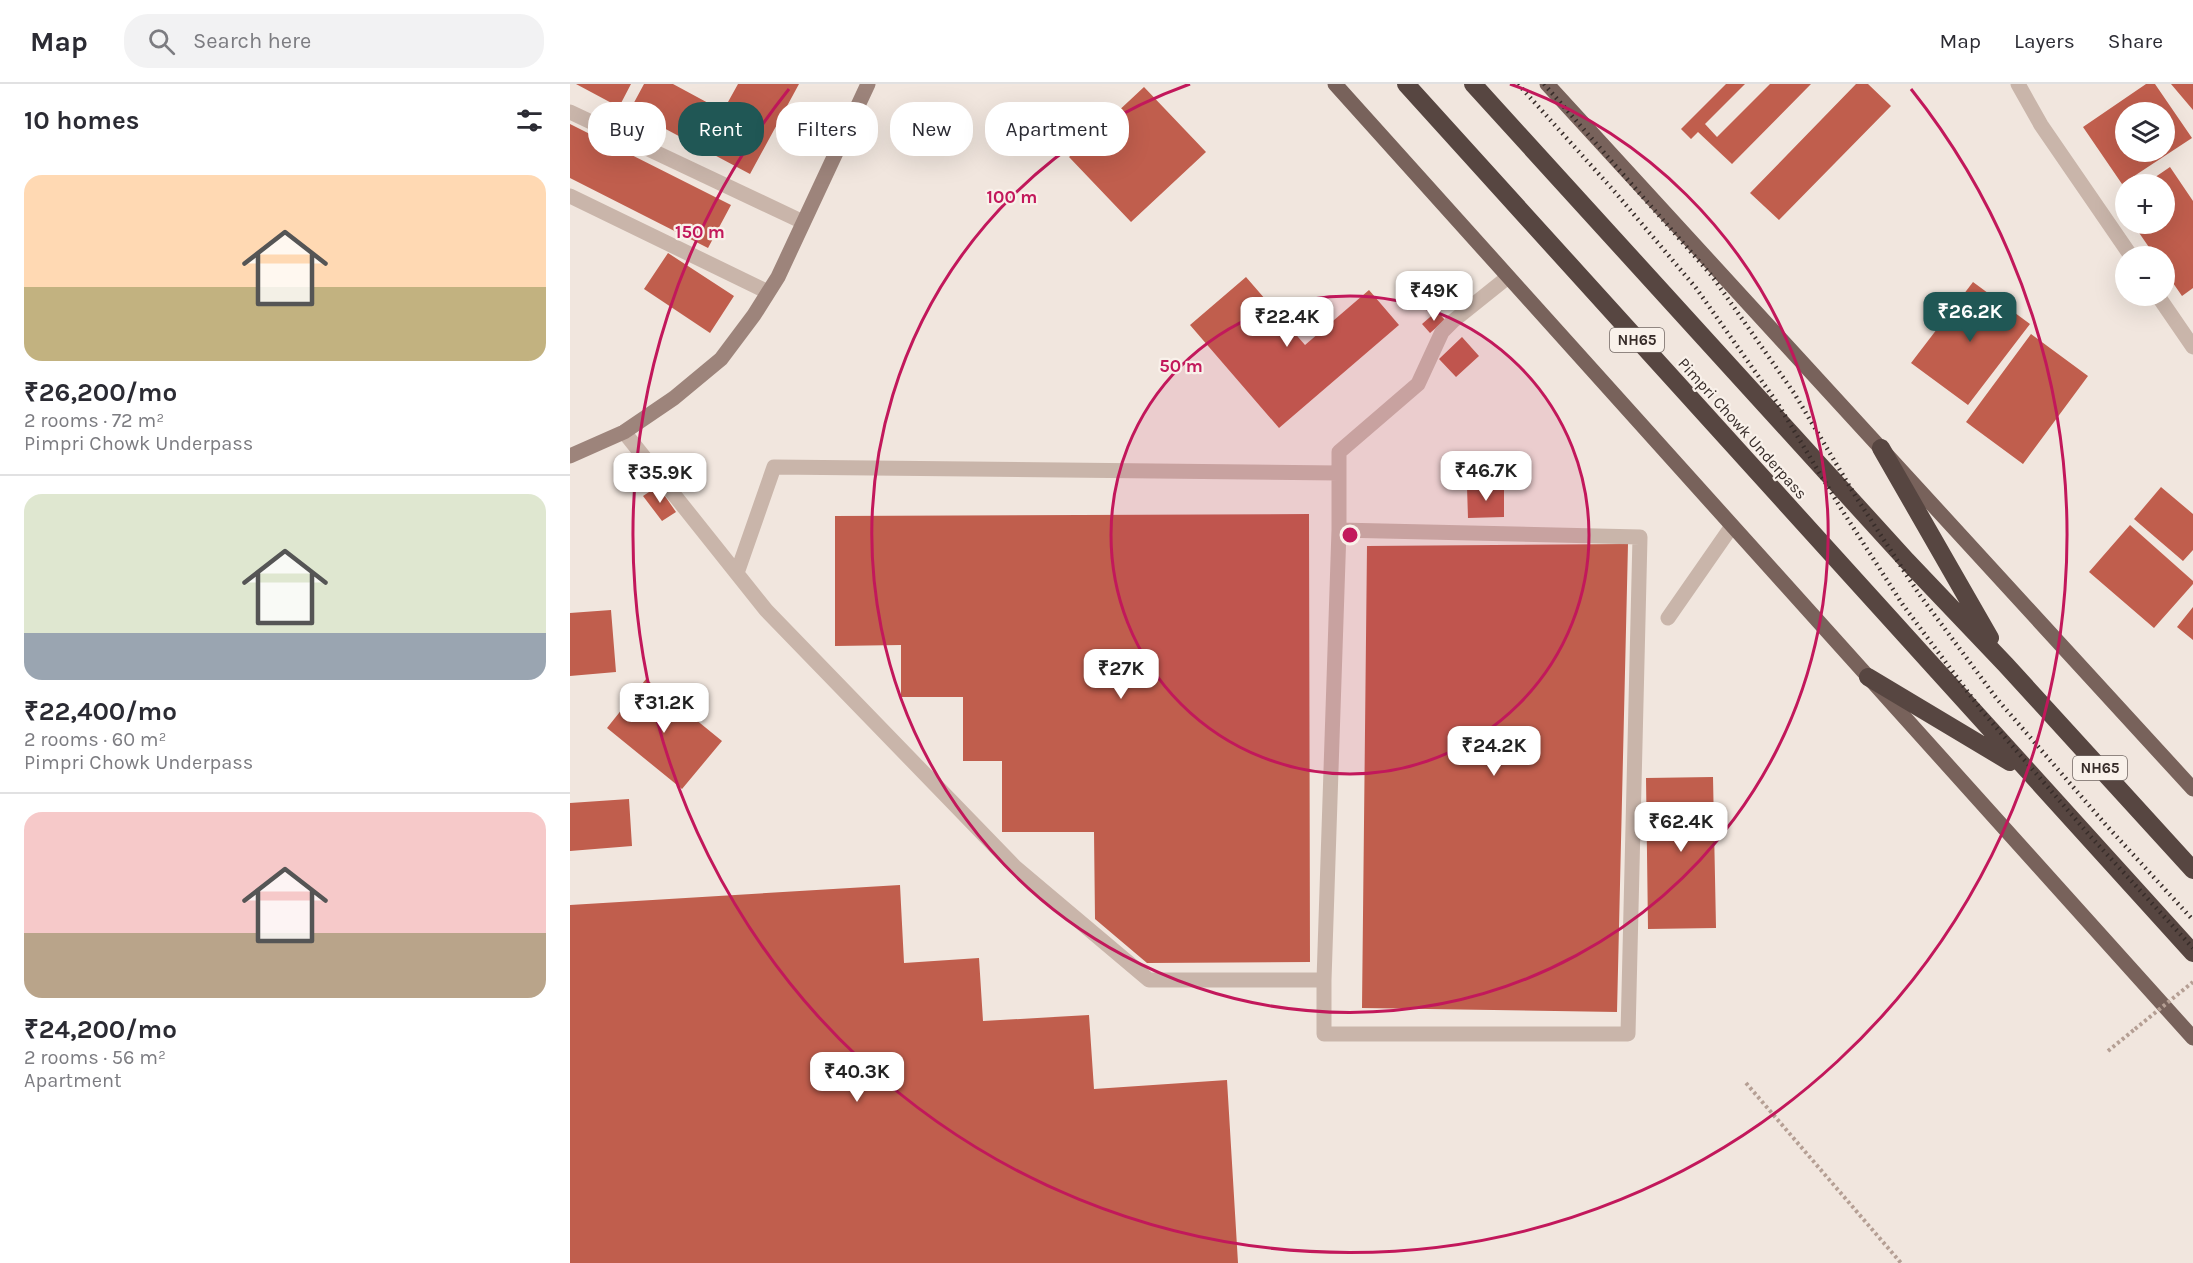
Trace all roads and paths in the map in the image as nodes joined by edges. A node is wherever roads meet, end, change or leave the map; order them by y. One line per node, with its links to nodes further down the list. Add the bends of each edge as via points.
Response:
1 (868, 84): 9 (main road)
2 (1335, 84): 11 (main road)
3 (1406, 84): 25 (highway, Pimpri Chowk Underpass / NH65)
4 (1473, 84): 23 (highway, Pimpri Chowk Underpass / NH65)
5 (1547, 84): 16 (main road)
6 (2018, 84): 10 (street)
7 (570, 111): 9 (street)
8 (570, 196): 12 (street)
9 (803, 222): 12 (main road)
10 (2124, 246)
11 (1508, 277): 18 (street, via 1442,332 1418,384 1339,452); 19 (main road)
12 (768, 292): 15 (main road, via 721,359)
13 (2165, 306): 14 (street)
14 (2193, 347)
15 (624, 432): 17 (main road); 21 (street)
16 (1881, 448): 23 (highway); 26 (main road)
17 (570, 456)
18 (1339, 473): 20 (street); 21 (street, via 774,467)
19 (1732, 526): 22 (street); 24 (main road)
20 (1339, 530): 29 (street); 29 (street, via 1640,537 1628,1034 1324,1034)
21 (737, 573): 29 (street, via 766,610 1015,867 1149,980)
22 (1668, 618)
23 (2006, 665): 27 (highway, NH65)
24 (1868, 677): 25 (highway); 31 (main road)
25 (2027, 772): 28 (highway, NH65)
26 (2193, 789)
27 (2193, 870)
28 (2193, 953)
29 (1323, 980)
30 (2193, 982): 32 (path, bridge)
31 (2193, 1038)
32 (2108, 1051)
33 (1746, 1083): 34 (path)
34 (1901, 1263)

